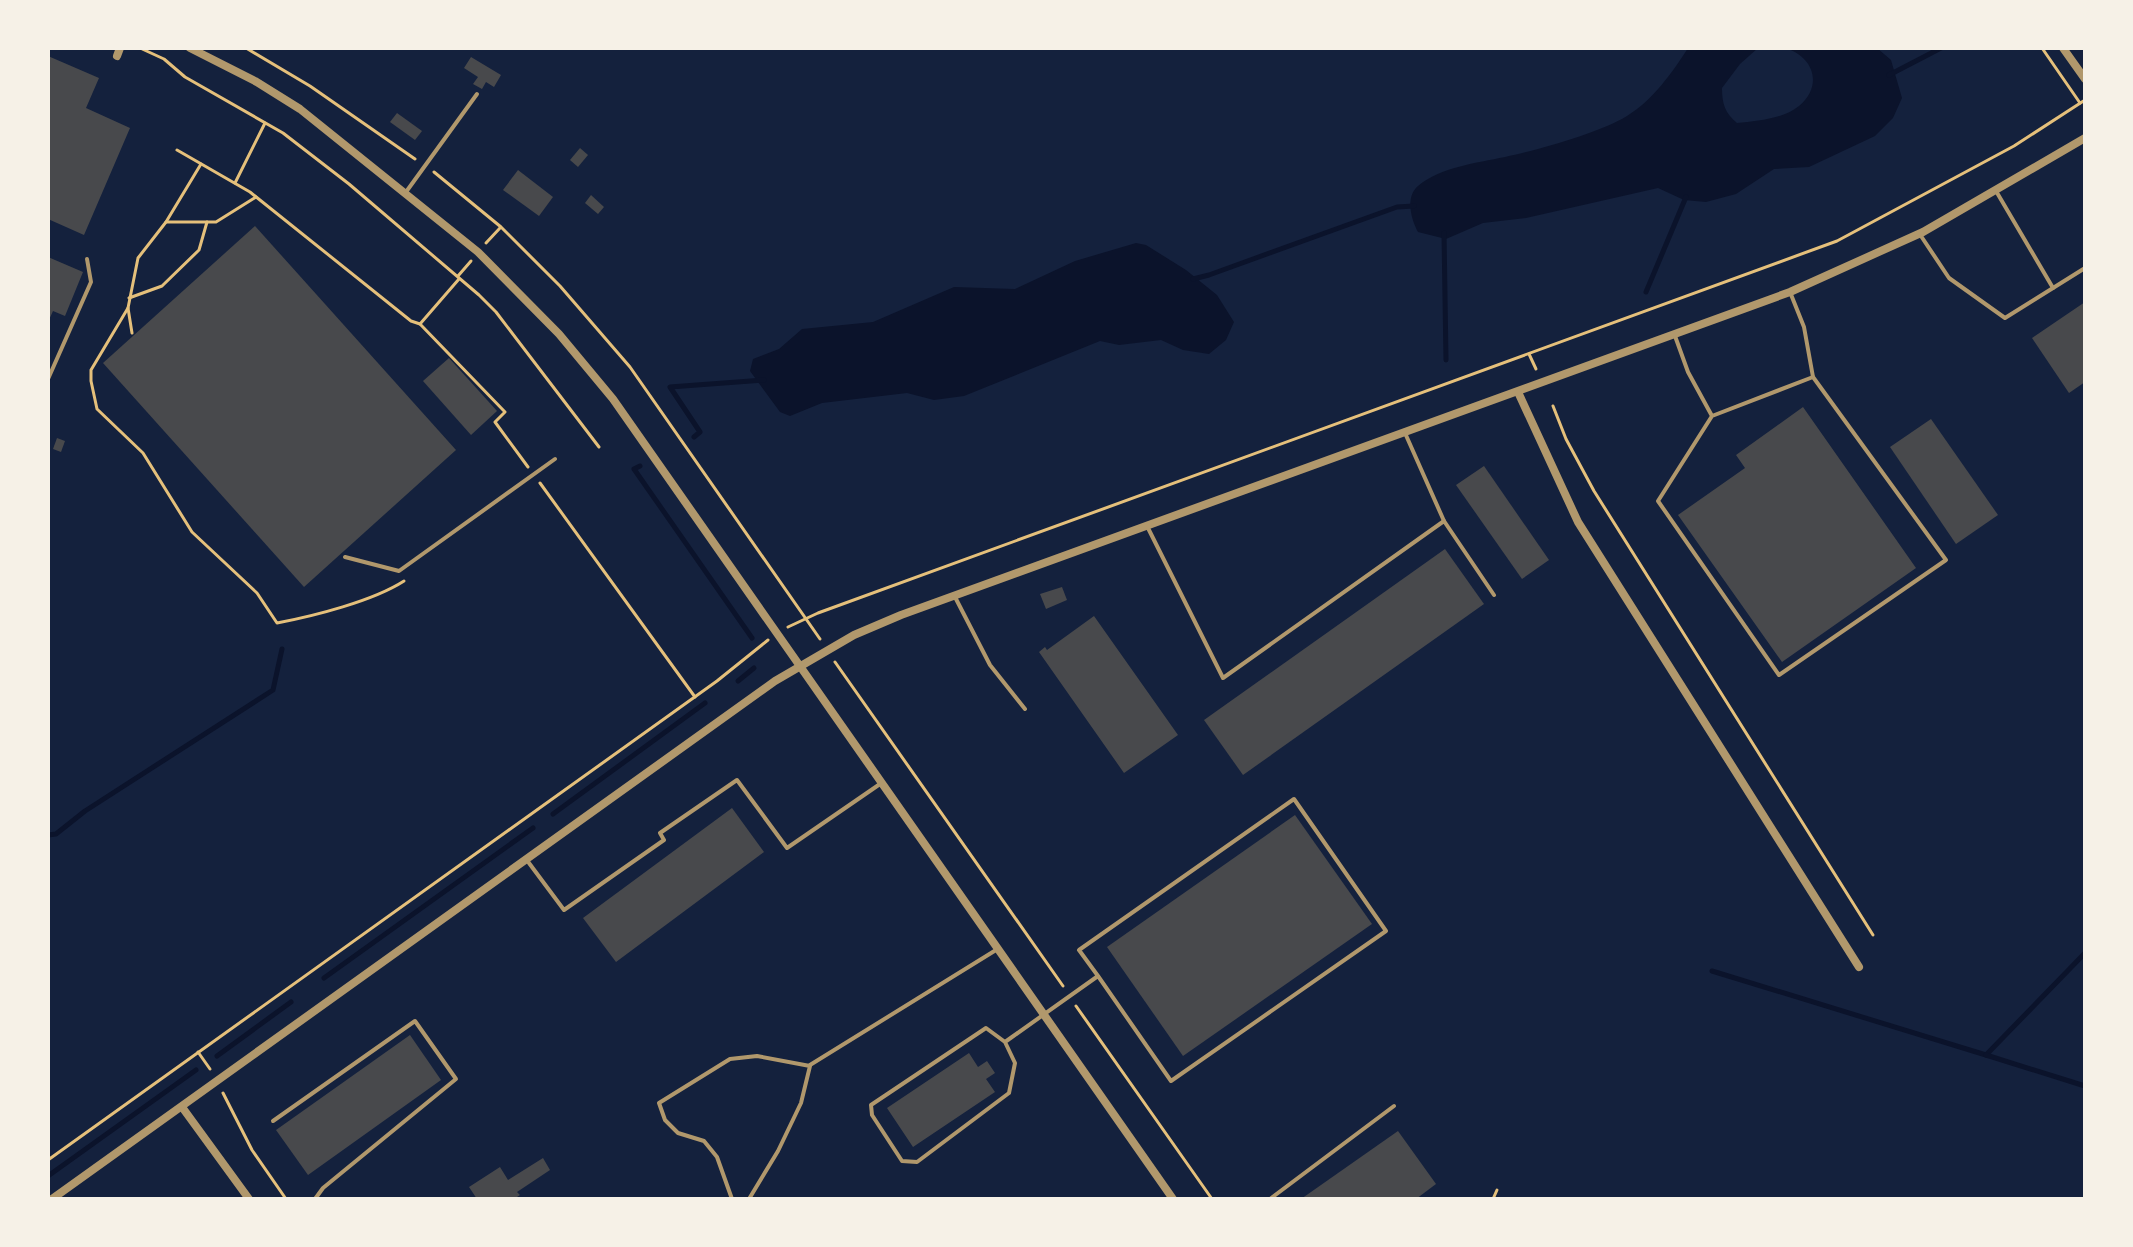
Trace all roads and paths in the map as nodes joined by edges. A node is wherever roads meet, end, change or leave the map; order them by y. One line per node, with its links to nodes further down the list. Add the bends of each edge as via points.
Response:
1 (140, 48): 9 (path)
2 (190, 48): 15 (street, via 300,109)
3 (2042, 48): 8 (path)
4 (2063, 48): 5 (street)
5 (2085, 79)
6 (477, 94): 15 (lane)
7 (2085, 100): 8 (path)
8 (2080, 103): 30 (path, via 2014,146 1837,241)
9 (265, 123): 13 (path); 22 (path, via 349,184)
10 (2085, 138): 14 (street)
11 (177, 150): 12 (path)
12 (201, 164): 13 (path); 17 (path)
13 (235, 183): 16 (path)
14 (1996, 191): 19 (street); 23 (lane)
15 (406, 192): 52 (street, via 506,277 568,344 613,399)
16 (256, 197): 18 (path, via 216,222); 27 (path)
17 (166, 222): 18 (path); 25 (path, via 138,258)
18 (207, 222): 25 (path, via 199,250 162,286)
19 (1920, 234): 23 (lane, via 1949,278 2005,318); 24 (street)
20 (87, 259): 33 (lane, via 91,282)
21 (2085, 268): 23 (lane)
22 (459, 278): 27 (path); 38 (path, via 496,312)
23 (2053, 288)
24 (1790, 292): 29 (street); 32 (lane, via 1804,327)
25 (129, 298): 26 (path)
26 (128, 308): 28 (path); 44 (path, via 91,370 97,409 143,453 192,532 257,593 277,623 392,589 414,575)
27 (420, 324): 40 (path, via 505,412 495,422)
28 (132, 333)
29 (1675, 336): 34 (street); 36 (lane)
30 (1529, 354): 31 (path); 47 (path)
31 (1537, 373)
32 (1813, 377): 36 (lane); 36 (lane, via 1946,560 1779,675 1658,501)
33 (48, 379)
34 (1518, 392): 37 (street); 59 (street, via 1578,522)
35 (1553, 406): 57 (path, via 1594,491)
36 (1712, 416)
37 (1405, 433): 41 (lane); 42 (street)
38 (599, 447)
39 (555, 459): 40 (lane)
40 (534, 474): 44 (lane); 53 (path)
41 (1444, 521): 42 (lane, via 1223,678); 46 (lane)
42 (1147, 525): 45 (street)
43 (345, 557): 44 (lane, via 399,571)
44 (416, 559)
45 (954, 594): 52 (street, via 854,635); 54 (lane, via 990,665)
46 (1494, 595)
47 (806, 619): 48 (path); 49 (path)
48 (789, 627)
49 (820, 640)
50 (768, 641): 53 (path)
51 (836, 664): 61 (path)
52 (800, 665): 55 (street); 56 (street)
53 (695, 697): 69 (path)
54 (1025, 709)
55 (882, 782): 56 (lane, via 787,848 737,780 660,833 664,840 564,910); 58 (street)
56 (526, 859): 67 (street)
57 (1873, 935)
58 (998, 948): 62 (street); 64 (lane)
59 (1859, 967)
60 (1098, 976): 60 (lane, via 1079,950 1294,799 1386,931 1171,1081); 61 (lane)
61 (1069, 996): 62 (lane); 78 (path)
62 (1044, 1014): 63 (lane); 77 (street)
63 (1005, 1042): 63 (lane, via 986,1028 871,1105 902,1161 917,1162 1009,1093 1015,1063)
64 (810, 1066): 75 (lane, via 757,1056 730,1059 659,1103 665,1120 678,1133 704,1141 717,1157); 76 (lane, via 801,1103)
65 (228, 1105): 73 (path)
66 (1394, 1106): 79 (lane)
67 (182, 1107): 71 (street); 72 (street)
68 (273, 1121): 74 (lane, via 415,1021 456,1079)
69 (48, 1160)
70 (1497, 1190): 80 (path)
71 (52, 1199)
72 (249, 1199)
73 (286, 1199)
74 (315, 1199)
75 (732, 1199)
76 (749, 1199)
77 (1173, 1199)
78 (1212, 1199)
79 (1270, 1199)
80 (1493, 1199)

